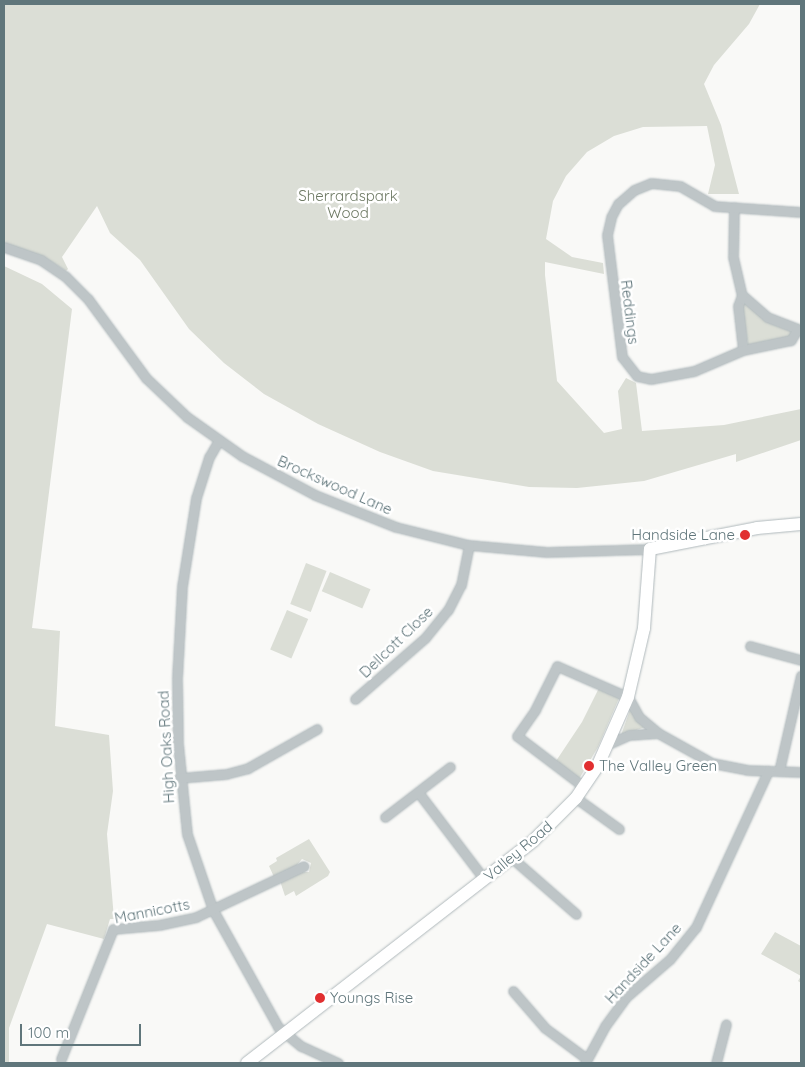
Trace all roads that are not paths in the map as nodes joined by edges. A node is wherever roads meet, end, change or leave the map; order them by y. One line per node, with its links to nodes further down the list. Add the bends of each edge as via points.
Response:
1 (734, 207): 2 (street, Reddings); 4 (street, via 733,257); 6 (street, Reddings, via 714,206 687,189 672,184 642,186 623,198 615,209 608,227 608,245 622,356 633,373 646,379 680,375 713,365)
2 (801, 212)
3 (4, 247): 7 (street, Brockswood Lane, via 24,252 59,271 88,299 146,378 188,417)
4 (742, 296): 5 (street, via 767,317); 6 (street, via 738,306)
5 (799, 330): 6 (street, Reddings, via 790,340)
6 (743, 350)
7 (219, 440): 9 (street, Brockswood Lane, via 264,469 315,495 396,527); 24 (street, High Oaks Road, via 209,457 196,498 182,586 177,679)
8 (801, 524): 10 (main road, via 757,528)
9 (468, 545): 10 (street, Brockswood Lane, via 547,552); 16 (street, Dellcott Close, via 461,585 448,610 425,638)
10 (650, 549): 15 (main road, Valley Road, via 644,628)
11 (750, 646): 12 (street)
12 (801, 660)
13 (801, 675): 14 (street)
14 (799, 691): 22 (street)
15 (628, 697): 18 (street, via 639,717); 19 (main road, Valley Road); 25 (street, via 557,666 518,736)
16 (355, 699)
17 (317, 729): 24 (street, via 248,768 211,776)
18 (658, 733): 19 (street, via 629,735); 21 (street, via 712,763)
19 (609, 744): 25 (main road, Valley Road)
20 (450, 766): 26 (street)
21 (768, 771): 22 (street); 39 (street, Handside Lane, via 696,927 670,959 626,997)
22 (779, 772): 23 (street)
23 (801, 772)
24 (179, 778): 33 (street, High Oaks Road, via 193,858)
25 (584, 787): 27 (main road, Valley Road)
26 (418, 792): 28 (street); 32 (street)
27 (576, 798): 29 (street); 30 (main road, Valley Road)
28 (385, 817)
29 (618, 829)
30 (512, 858): 32 (main road, Valley Road); 34 (street)
31 (304, 866): 33 (street)
32 (484, 879): 37 (main road, Valley Road)
33 (213, 910): 37 (street, High Oaks Road, via 267,1009); 38 (street, Mannicotts, via 159,925 113,929)
34 (576, 914)
35 (513, 991): 39 (street, via 545,1028)
36 (726, 1024): 42 (street)
37 (285, 1034): 40 (main road, Valley Road); 41 (street, via 301,1046)
38 (61, 1059)
39 (586, 1061)
40 (247, 1063)
41 (338, 1063)
42 (716, 1063)

